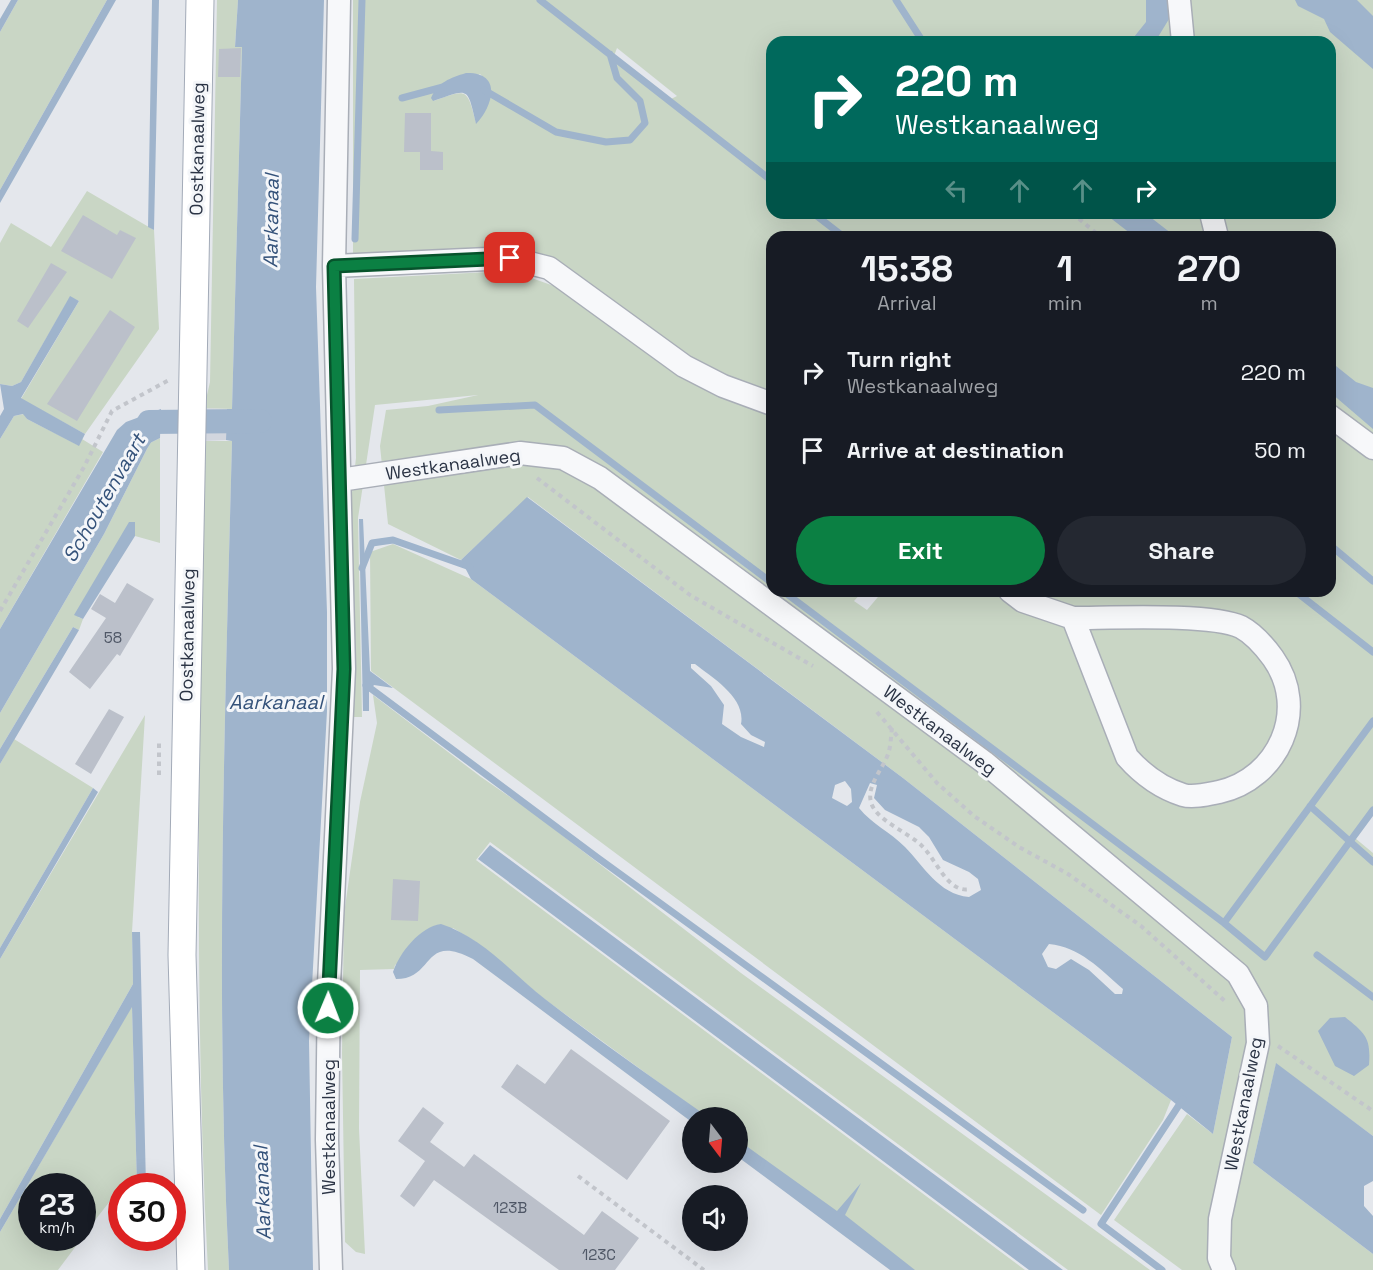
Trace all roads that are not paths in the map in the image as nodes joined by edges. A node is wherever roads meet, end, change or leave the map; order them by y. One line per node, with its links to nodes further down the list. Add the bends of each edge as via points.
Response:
1 (200, 0): 12 (main road, Oostkanaalweg, via 181,383 190,464 182,955)
2 (339, 0): 5 (street, Westkanaalweg)
3 (1179, 0): 4 (street)
4 (1183, 36)
5 (334, 266): 6 (street, via 510,258 549,268 684,366); 9 (street, Westkanaalweg)
6 (766, 402)
7 (1336, 420): 8 (street)
8 (1373, 448)
9 (340, 480): 13 (street, Westkanaalweg, via 344,669 328,984); 14 (street, Westkanaalweg, via 515,454 563,458 600,478 984,762 1238,974 1256,1005 1258,1043 1220,1219 1219,1258)
10 (1018, 597): 11 (street)
11 (1073, 618): 11 (street, via 1205,620 1240,627 1265,646 1281,669 1291,704 1283,742 1259,774 1237,788 1185,796 1159,784 1127,757)
12 (191, 1270)
13 (331, 1270)
14 (1224, 1270)

